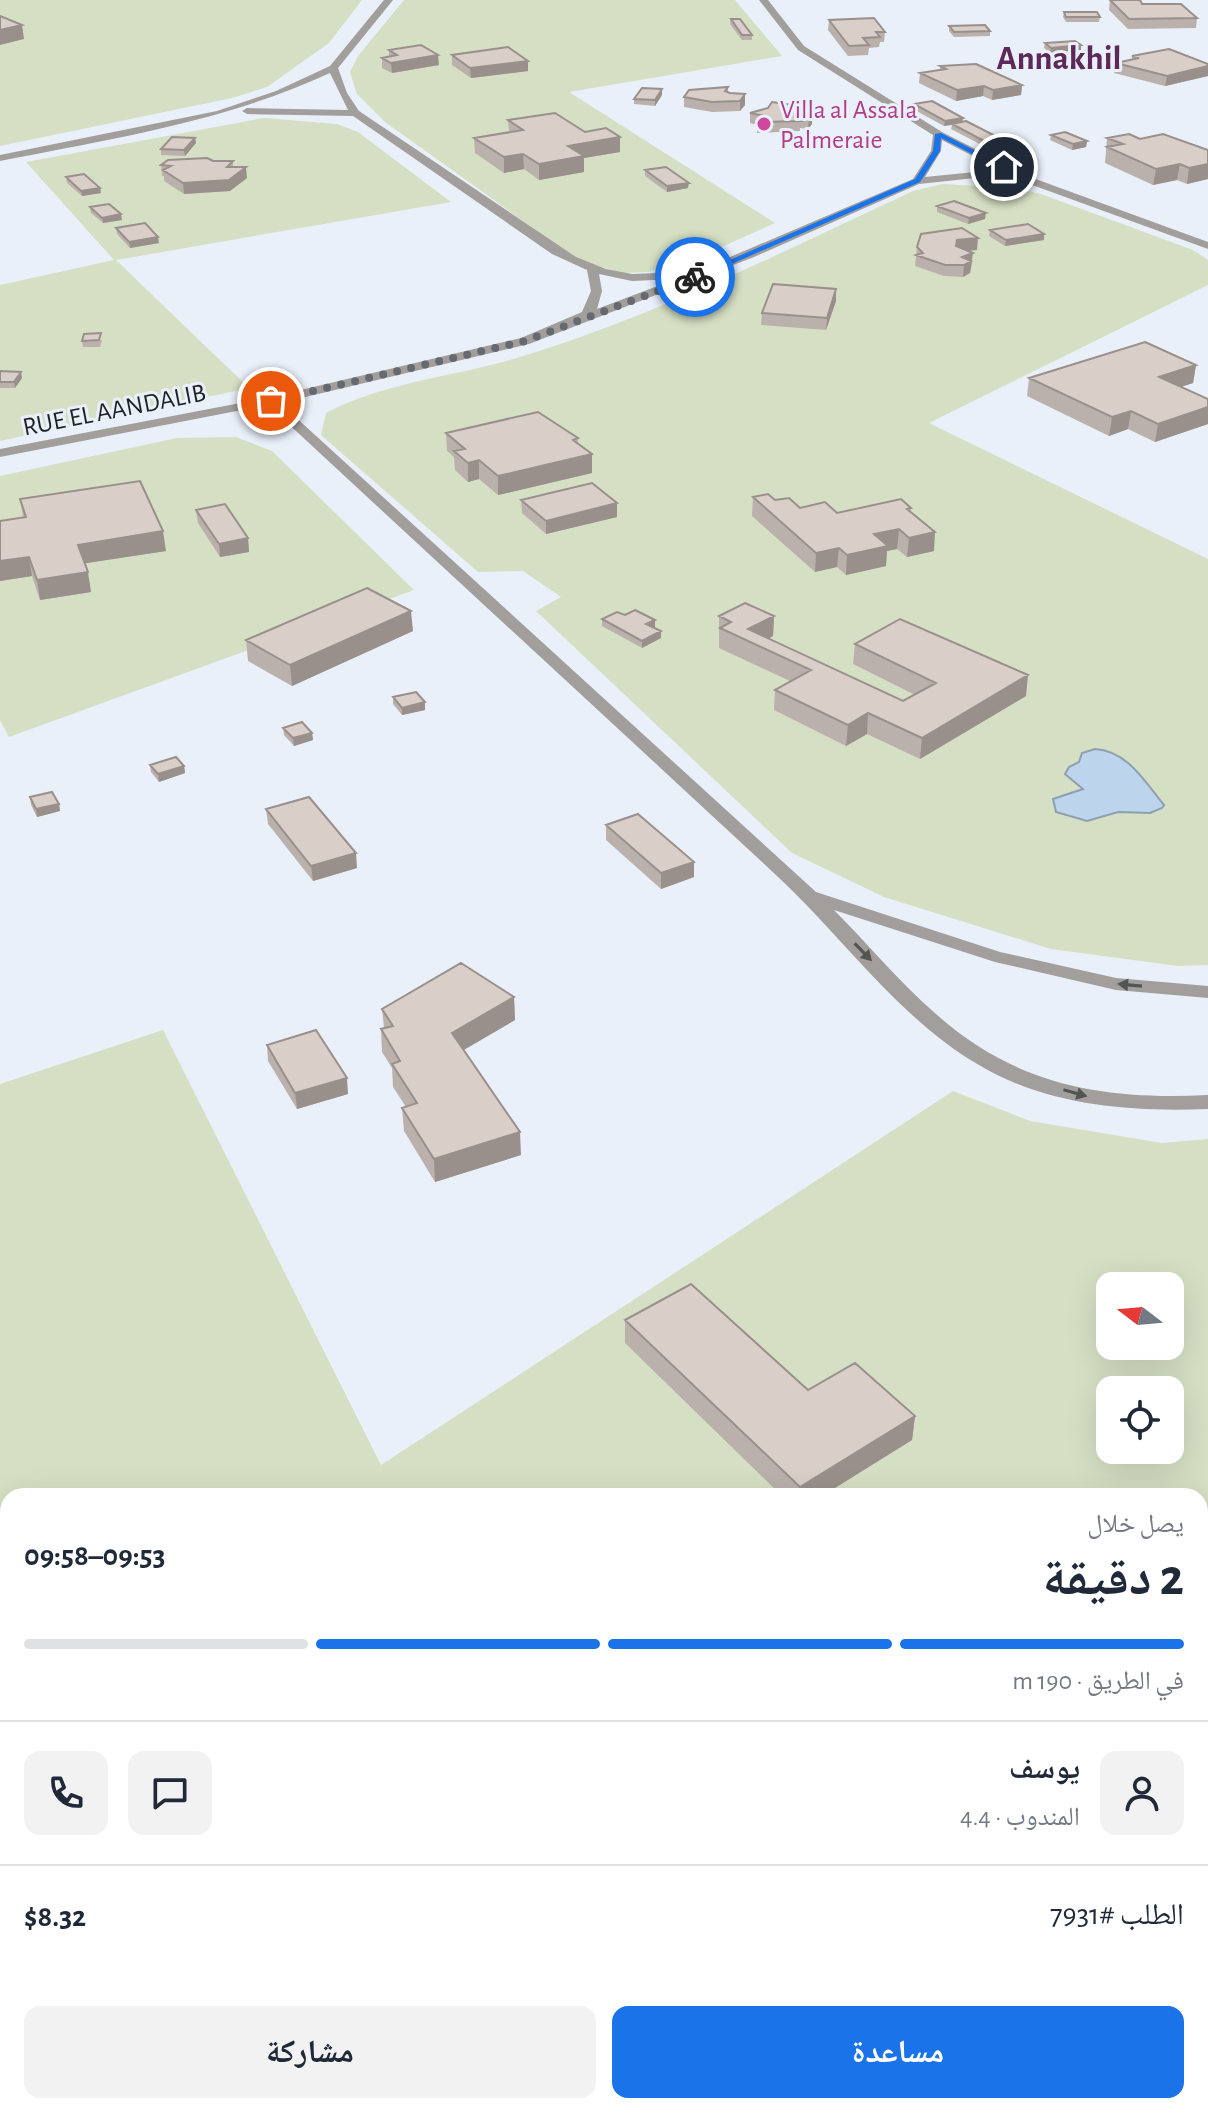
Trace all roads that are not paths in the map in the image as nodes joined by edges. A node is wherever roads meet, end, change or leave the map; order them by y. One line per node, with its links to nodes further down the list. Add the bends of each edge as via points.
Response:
1 (389, 0): 3 (street)
2 (763, 0): 6 (street, via 801,48)
3 (333, 68): 4 (street); 5 (street)
4 (219, 113): 5 (street); 7 (street)
5 (355, 113): 12 (street, via 556,252)
6 (938, 134): 8 (street); 9 (street, via 936,151)
7 (0, 158)
8 (1026, 179): 9 (street, RUE EL AANDALIB, via 975,175); 10 (street)
9 (917, 181): 11 (street, RUE EL AANDALIB)
10 (1208, 246)
11 (714, 270): 12 (street, via 664,278); 13 (street, RUE EL AANDALIB)
12 (592, 271): 13 (street, via 596,301)
13 (575, 324): 14 (street, RUE EL AANDALIB, via 525,341)
14 (271, 401): 15 (street, RUE EL AANDALIB); 16 (street)
15 (0, 453)
16 (809, 896): 17 (street, one-way to 16, via 1116,984 995,956); 18 (street, one-way to 18, via 935,1027 1018,1077 1088,1097)
17 (1208, 992)
18 (1208, 1102)

